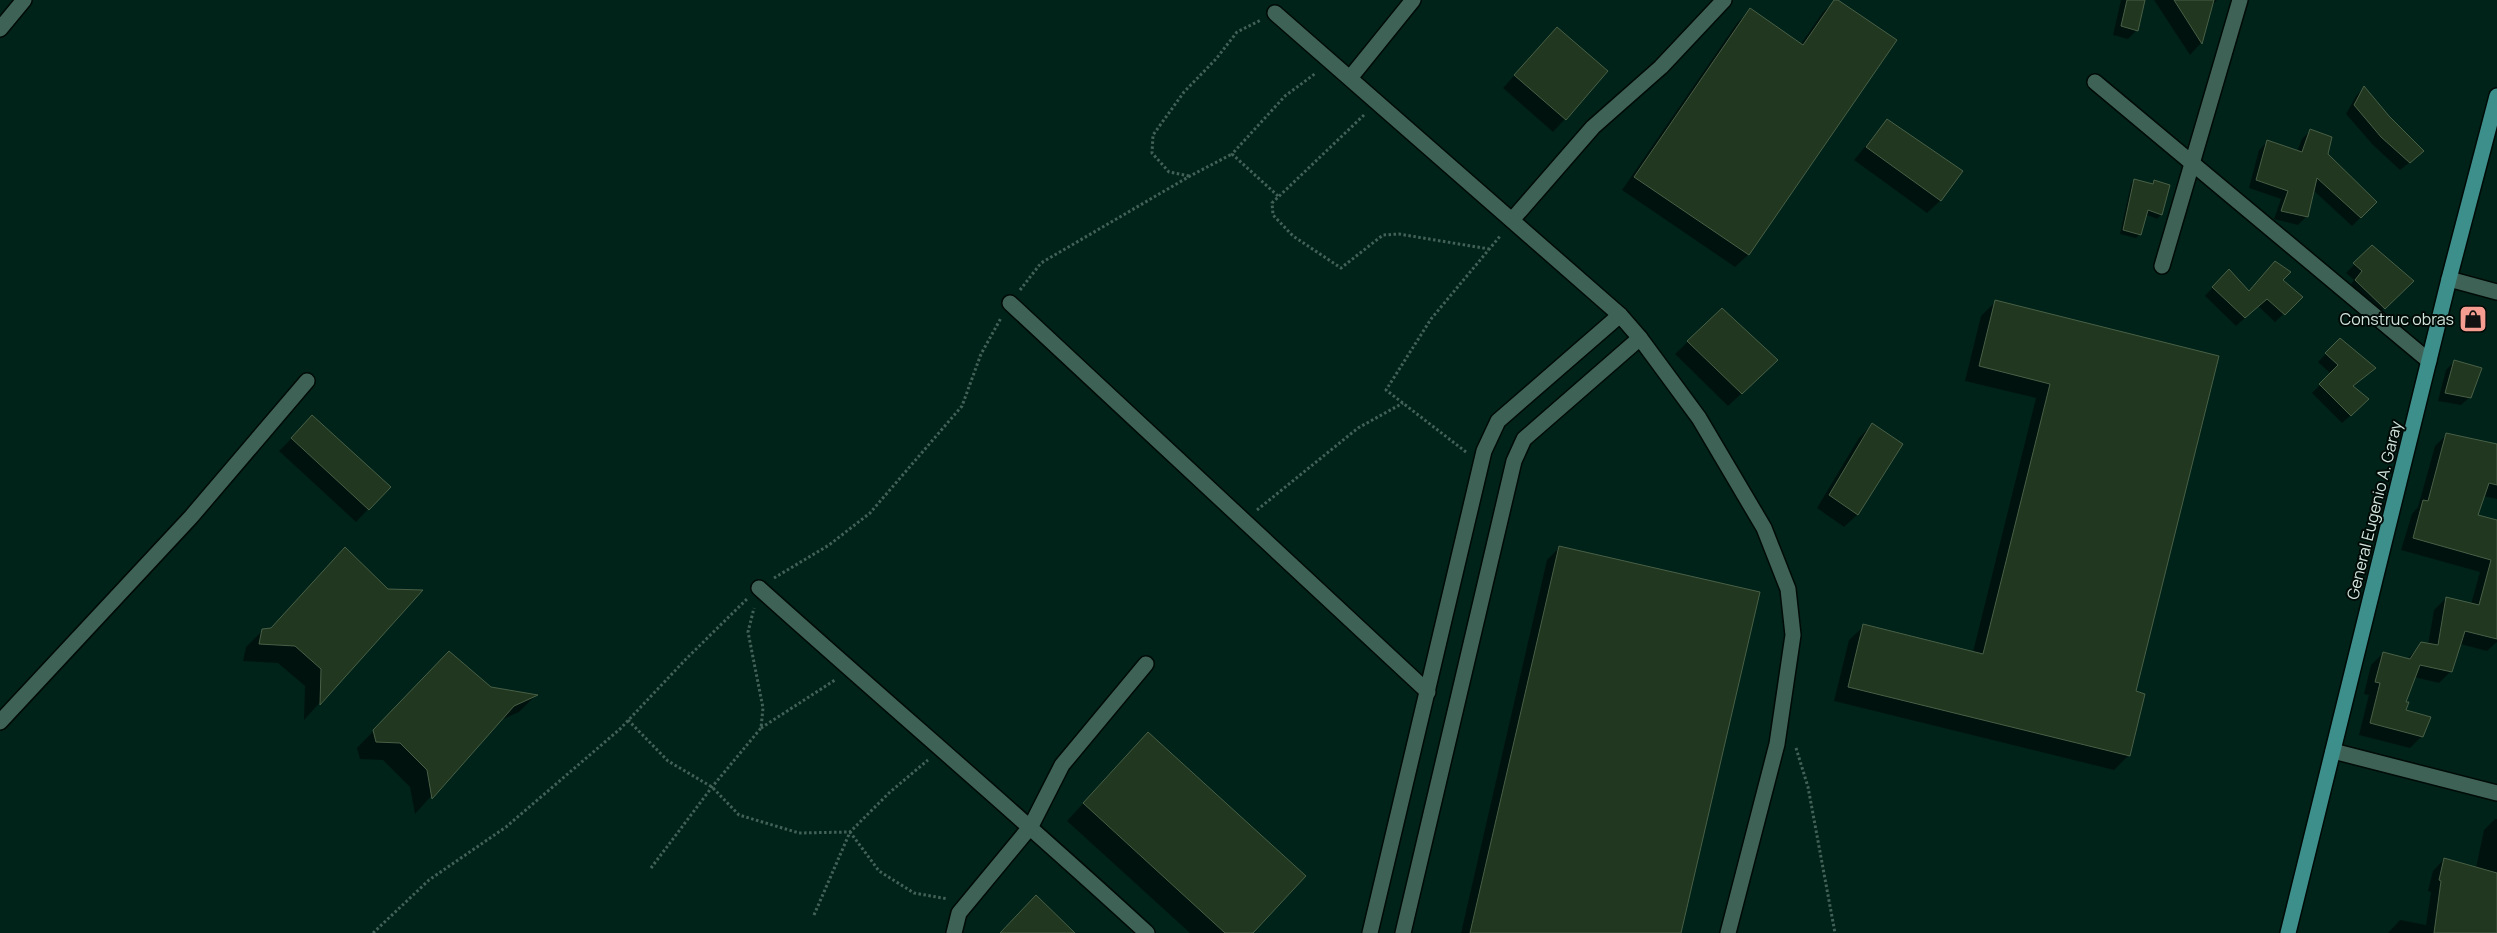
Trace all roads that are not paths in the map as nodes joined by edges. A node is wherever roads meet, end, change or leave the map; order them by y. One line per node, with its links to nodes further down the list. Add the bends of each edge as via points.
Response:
1 (24, 0): 6 (street)
2 (1413, 0): 7 (street)
3 (1724, 0): 11 (street, via 1661,68 1593,127)
4 (2240, 0): 10 (street)
5 (1275, 13): 7 (street)
6 (0, 29)
7 (1350, 78): 11 (street)
8 (2095, 82): 10 (street)
9 (2497, 96): 13 (main road, General Eugenio A. Garay)
10 (2193, 164): 12 (street); 18 (street)
11 (1512, 220): 16 (street)
12 (2162, 266)
13 (2449, 280): 14 (street); 18 (main road, General Eugenio A. Garay)
14 (2497, 292)
15 (1010, 303): 22 (street)
16 (1620, 315): 17 (street); 22 (street, via 1498,421 1484,451)
17 (1640, 338): 30 (street, via 1524,439 1514,461); 31 (street, via 1714,443 1764,528 1788,589 1793,635 1777,744)
18 (2429, 361): 24 (main road, General Eugenio A. Garay)
19 (307, 381): 23 (street, via 191,518)
20 (759, 588): 26 (street, via 940,750)
21 (1146, 664): 26 (street, via 1062,765)
22 (1428, 692): 29 (street)
23 (0, 722)
24 (2333, 751): 25 (street); 32 (main road, General Eugenio A. Garay)
25 (2497, 793)
26 (1031, 826): 27 (street, via 959,913); 28 (street)
27 (954, 933)
28 (1147, 933)
29 (1370, 933)
30 (1403, 933)
31 (1728, 933)
32 (2288, 933)

